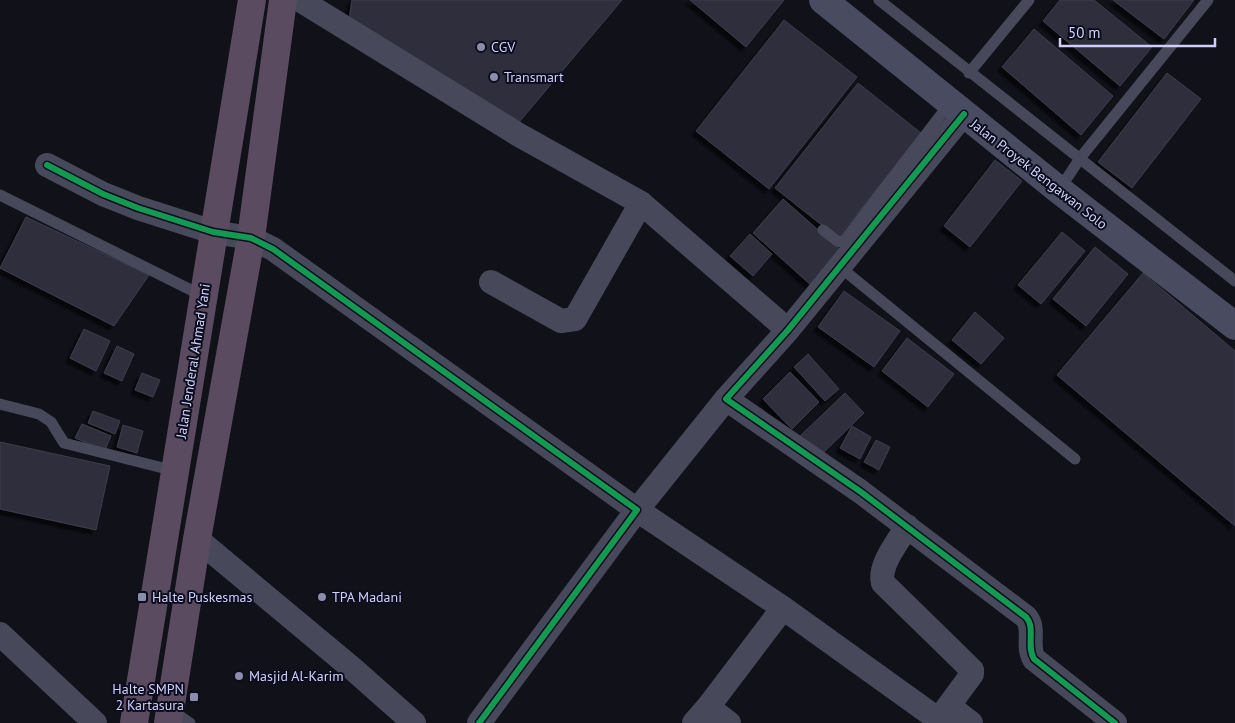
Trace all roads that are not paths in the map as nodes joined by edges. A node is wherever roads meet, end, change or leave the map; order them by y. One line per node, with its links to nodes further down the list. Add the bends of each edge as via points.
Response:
1 (300, 0): 14 (street, via 519,135)
2 (823, 0): 9 (street, Jalan Proyek Bengawan Solo)
3 (880, 0): 8 (lane)
4 (1029, 0): 8 (lane)
5 (1208, 0): 10 (lane)
6 (251, 6): 7 (highway); 16 (highway, Jalan Jenderal Ahmad Yani)
7 (281, 8): 17 (highway)
8 (969, 72): 10 (lane)
9 (957, 109): 12 (street, Jalan Proyek Bengawan Solo); 15 (lane, via 843,242); 18 (street)
10 (1080, 157): 12 (lane); 19 (lane)
11 (47, 166): 16 (street, via 138,208)
12 (1059, 190): 22 (street, Jalan Proyek Bengawan Solo)
13 (0, 195): 21 (lane)
14 (641, 203): 20 (street, via 576,319 561,320); 23 (street)
15 (823, 230)
16 (213, 232): 17 (street); 21 (highway, Jalan Jenderal Ahmad Yani)
17 (251, 238): 28 (street, via 273,249); 30 (highway)
18 (840, 267): 23 (street); 26 (lane)
19 (1235, 281)
20 (491, 282)
21 (203, 296): 27 (highway, Jalan Jenderal Ahmad Yani)
22 (1235, 326)
23 (788, 330): 24 (street)
24 (726, 399): 28 (street); 29 (street)
25 (0, 404): 27 (lane, via 39,414 50,422 64,443)
26 (1075, 459)
27 (175, 471): 37 (highway, Jalan Jenderal Ahmad Yani)
28 (637, 510): 31 (street); 39 (street)
29 (907, 526): 34 (street, via 886,563 882,578 886,587 972,670); 42 (street, via 1028,619 1030,652 1034,659)
30 (197, 539): 35 (highway); 38 (street)
31 (782, 608): 33 (street); 34 (street)
32 (0, 634): 36 (street)
33 (701, 715): 40 (street)
34 (941, 716): 41 (street)
35 (176, 718)
36 (95, 723)
37 (134, 723)
38 (414, 723)
39 (479, 723)
40 (728, 723)
41 (971, 723)
42 (1114, 723)

